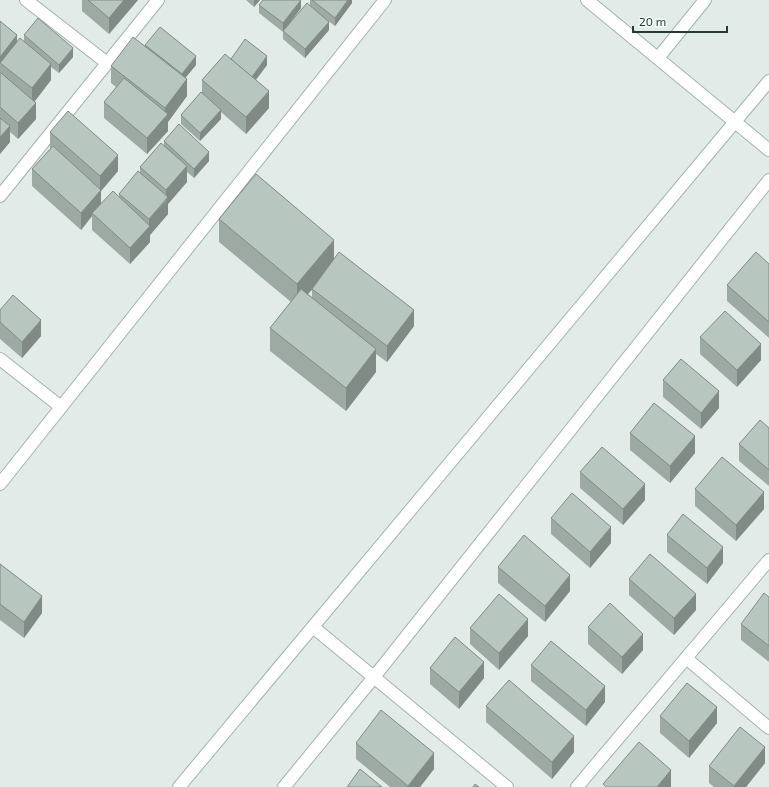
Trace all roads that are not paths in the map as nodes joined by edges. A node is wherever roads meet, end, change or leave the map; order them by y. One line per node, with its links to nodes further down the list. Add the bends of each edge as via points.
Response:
1 (26, 0): 7 (street)
2 (158, 0): 7 (street)
3 (384, 0): 14 (street)
4 (587, 0): 6 (street)
5 (705, 0): 6 (street)
6 (658, 58): 9 (street)
7 (107, 63): 12 (street)
8 (769, 81): 9 (street)
9 (735, 122): 10 (street); 17 (street)
10 (769, 150)
11 (769, 180): 19 (street)
12 (0, 196)
13 (0, 360): 14 (street)
14 (61, 407): 15 (street)
15 (0, 484)
16 (769, 560): 18 (street)
17 (313, 627): 19 (street); 21 (street)
18 (686, 658): 20 (street); 24 (street)
19 (374, 677): 22 (street); 23 (street)
20 (769, 728)
21 (179, 787)
22 (284, 787)
23 (507, 787)
24 (577, 787)

